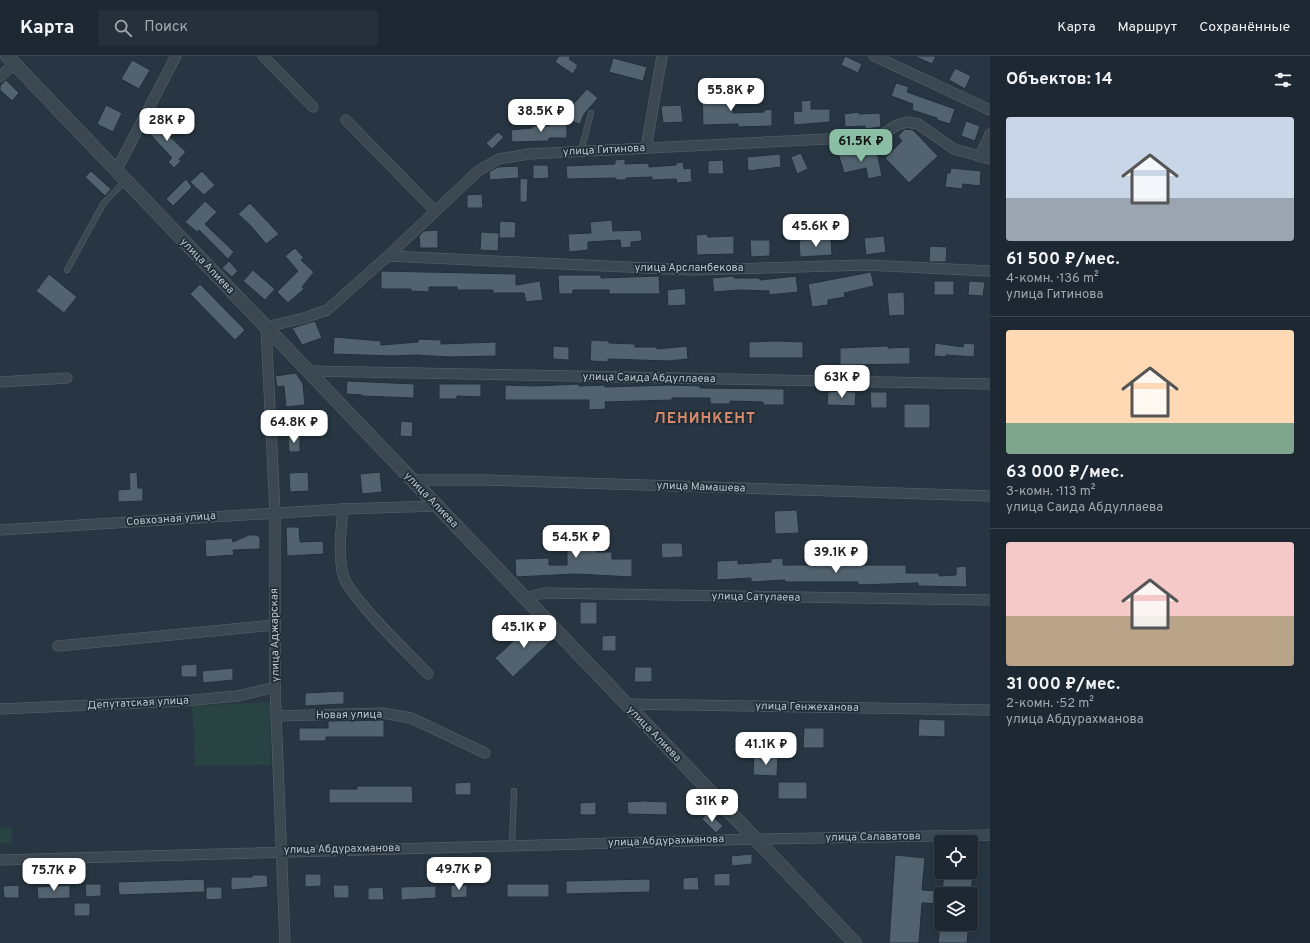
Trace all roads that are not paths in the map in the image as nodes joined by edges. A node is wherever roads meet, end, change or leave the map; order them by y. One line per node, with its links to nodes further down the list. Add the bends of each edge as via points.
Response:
1 (176, 56): 15 (street)
2 (263, 56): 7 (street)
3 (874, 56): 8 (street)
4 (659, 57): 12 (street)
5 (10, 60): 6 (street); 15 (street, улица Алиева)
6 (0, 77)
7 (314, 107)
8 (990, 110)
9 (591, 113): 13 (lane)
10 (346, 120): 17 (street)
11 (990, 134): 14 (street)
12 (646, 148): 13 (street, улица Гитинова); 14 (street, улица Гитинова, via 868,137 883,134 907,122 918,124 954,149)
13 (581, 151): 17 (street, улица Гитинова, via 529,154 499,159 478,170)
14 (985, 158)
15 (116, 171): 16 (street, улица Алиева)
16 (125, 181): 19 (lane, via 103,204); 21 (street, улица Алиева)
17 (434, 210): 18 (street, улица Гитинова)
18 (388, 256): 20 (street, улица Арсланбекова, via 691,270 866,265); 21 (street, улица Гитинова, via 327,310)
19 (67, 270)
20 (990, 271)
21 (266, 327): 22 (street, улица Алиева); 30 (street, улица Аджарская)
22 (307, 372): 25 (street, улица Саида Абдуллаева); 26 (street, улица Алиева)
23 (67, 378): 24 (street)
24 (0, 382)
25 (990, 384)
26 (412, 480): 27 (street, улица Мамашева, via 494,480); 28 (street, улица Алиева)
27 (990, 496)
28 (437, 506): 29 (street, Совхозная улица); 32 (street, улица Алиева)
29 (343, 509): 30 (street, Совхозная улица); 36 (street, via 340,556 344,577 361,602)
30 (275, 512): 31 (street, Совхозная улица); 34 (street, улица Аджарская)
31 (0, 530)
32 (523, 598): 33 (street, улица Сатулаева, via 545,593); 38 (street, улица Алиева)
33 (990, 600)
34 (274, 625): 35 (street); 37 (street, улица Аджарская)
35 (58, 646)
36 (428, 674)
37 (275, 687): 39 (street, Депутатская улица, via 238,696 183,701); 41 (street, улица Аджарская)
38 (625, 704): 40 (street, улица Генжеханова); 45 (street, улица Алиева)
39 (0, 709)
40 (990, 710)
41 (277, 716): 42 (street, Новая улица, via 382,713 411,718); 47 (street, улица Аджарская)
42 (485, 753)
43 (514, 791): 46 (lane)
44 (990, 835): 45 (street, улица Салаватова)
45 (756, 839): 46 (street, улица Абдурахманова); 50 (street, улица Алиева)
46 (512, 845): 47 (street, улица Абдурахманова)
47 (282, 851): 48 (street, улица Абдурахманова); 49 (street, улица Аджарская)
48 (0, 860)
49 (285, 943)
50 (855, 943)

